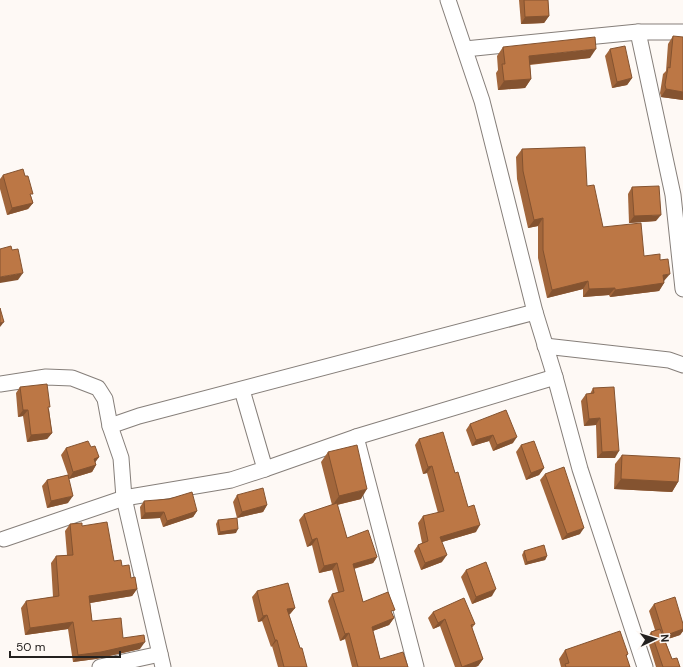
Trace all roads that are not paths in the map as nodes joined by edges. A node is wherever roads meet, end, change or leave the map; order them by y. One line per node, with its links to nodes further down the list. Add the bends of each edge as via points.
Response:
1 (448, 0): 4 (street)
2 (638, 32): 3 (street); 4 (street); 5 (street, via 673,195)
3 (683, 32)
4 (465, 49): 6 (street, via 482,102)
5 (683, 289)
6 (535, 312): 7 (street); 11 (street)
7 (545, 346): 8 (street, via 669,360); 9 (street)
8 (683, 365)
9 (555, 377): 13 (street); 20 (street, via 580,469)
10 (0, 384): 12 (street, via 46,377 72,378 98,388 105,399)
11 (242, 390): 12 (street, via 139,416); 14 (street)
12 (110, 426): 15 (street, via 121,458)
13 (356, 437): 14 (street); 19 (street)
14 (265, 469): 15 (street, via 231,480)
15 (124, 498): 16 (street); 17 (street)
16 (4, 539)
17 (162, 660): 18 (street)
18 (100, 667)
19 (416, 667)
20 (645, 667)

